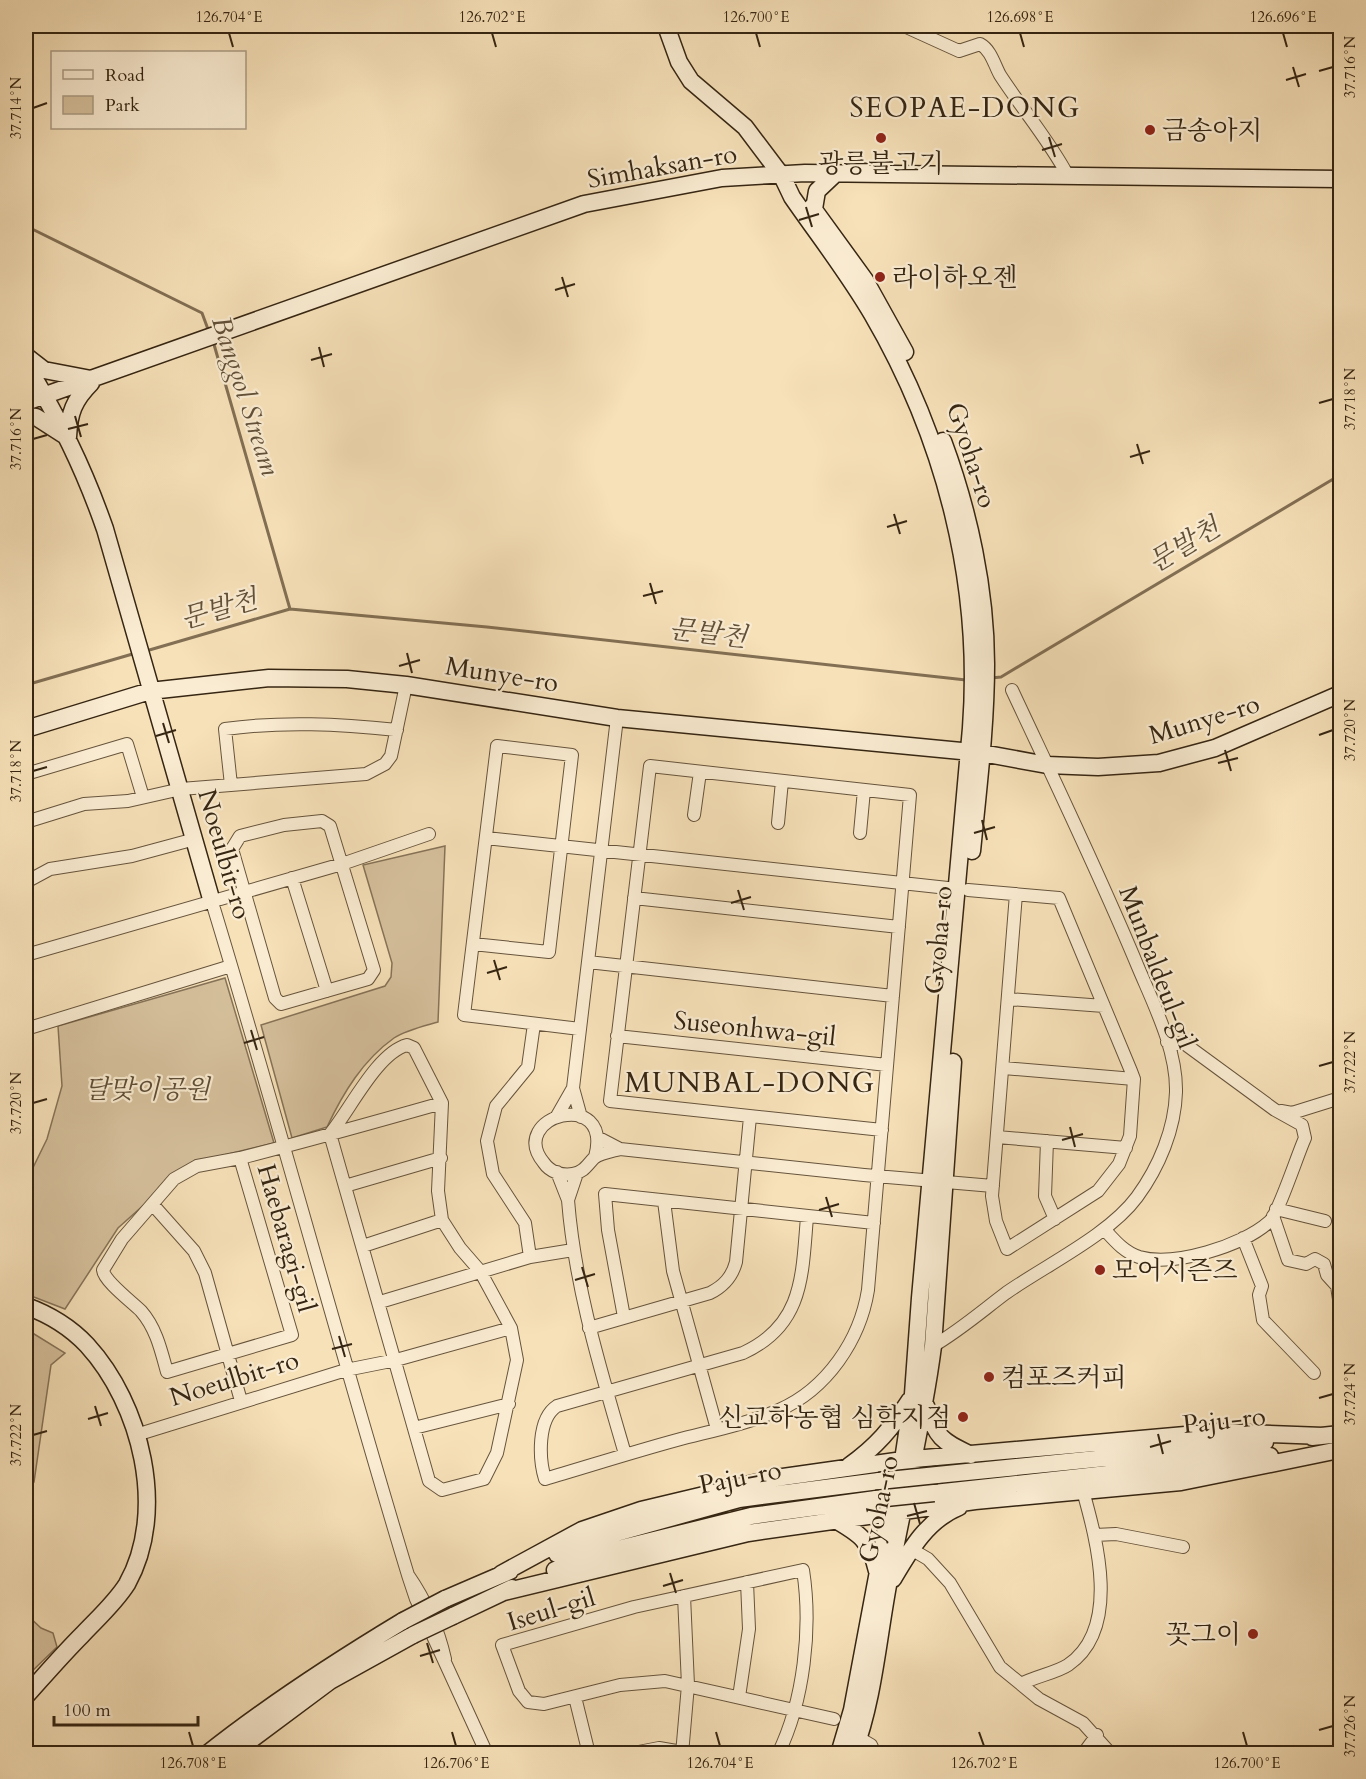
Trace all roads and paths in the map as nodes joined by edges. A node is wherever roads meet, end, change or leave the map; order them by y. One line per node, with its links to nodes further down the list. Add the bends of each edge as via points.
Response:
1 (666, 26): 4 (street, Gyoha-ro, via 679,62 691,81 745,127)
2 (904, 26): 5 (street, via 958,51 980,44 987,48 999,73 1057,154)
3 (835, 174): 4 (street, Simhaksan-ro); 5 (street, Simhaksan-ro); 7 (street, via 817,191)
4 (782, 176): 7 (street, Gyoha-ro); 10 (street, Simhaksan-ro, via 722,178 584,204); 15 (street, Gyoha-ro, via 792,197 872,313 917,402 950,501)
5 (1068, 176): 6 (street, Simhaksan-ro)
6 (1341, 179)
7 (814, 209): 15 (street, Gyoha-ro, via 888,319 927,398 947,452 973,547 981,598)
8 (26, 356): 10 (street, via 44,370)
9 (26, 364): 11 (street, Noeulbit-ro)
10 (95, 379): 11 (street, Simhaksan-ro); 14 (street, via 69,413)
11 (45, 396): 12 (street, Simhaksan-ro); 14 (street, Noeulbit-ro)
12 (26, 402)
13 (26, 416): 14 (street, via 51,425)
14 (68, 438): 16 (street, Noeulbit-ro, via 105,529)
15 (980, 662): 23 (street, Gyoha-ro)
16 (148, 683): 17 (street, Munye-ro, via 347,678); 21 (street, Munye-ro); 29 (street, Noeulbit-ro)
17 (405, 685): 20 (street, Munye-ro); 22 (street)
18 (1012, 690): 24 (street, Munbaldeul-gil)
19 (1341, 694): 24 (street, Munye-ro, via 1247,736 1187,757 1126,767)
20 (617, 718): 23 (street, Munye-ro); 40 (street)
21 (26, 729)
22 (397, 730): 28 (street, via 385,764 366,774); 28 (street, via 315,723 225,729)
23 (976, 753): 24 (street, Munye-ro); 46 (street, Gyoha-ro)
24 (1047, 765): 65 (street, Munbaldeul-gil, via 1120,924)
25 (699, 772): 27 (street); 32 (street); 41 (street, via 650,766)
26 (26, 774): 31 (street, via 127,744)
27 (782, 781): 30 (street); 34 (street)
28 (231, 785): 29 (street)
29 (181, 789): 31 (street); 38 (street, Noeulbit-ro)
30 (864, 790): 35 (street); 45 (street, via 910,795)
31 (143, 797): 33 (street, via 84,804)
32 (694, 815)
33 (26, 822)
34 (778, 823)
35 (860, 833)
36 (429, 834): 42 (street)
37 (486, 838): 39 (street); 39 (street, via 497,746 572,755); 52 (street)
38 (195, 839): 44 (street, via 132,856 50,869); 50 (street, Noeulbit-ro)
39 (563, 846): 40 (street); 52 (street, via 549,952)
40 (601, 850): 41 (street); 54 (street)
41 (639, 854): 45 (street); 49 (street)
42 (342, 864): 43 (street); 47 (street, via 330,826 322,821 240,836 232,849); 57 (street, via 374,970 368,979)
43 (292, 878): 47 (street); 57 (street)
44 (26, 882)
45 (903, 883): 46 (street); 51 (street)
46 (963, 889): 48 (street); 91 (street, Gyoha-ro)
47 (246, 891): 50 (street); 57 (street, via 275,998 281,1004)
48 (1016, 894): 59 (street); 60 (street, via 1059,898)
49 (634, 898): 51 (street); 56 (street)
50 (212, 902): 53 (street); 55 (street, Noeulbit-ro)
51 (899, 927): 58 (street)
52 (473, 944): 61 (street, via 464,1015)
53 (26, 956)
54 (588, 962): 56 (street, Suseonhwa-gil); 63 (street)
55 (231, 966): 62 (street); 81 (street, Noeulbit-ro)
56 (626, 967): 58 (street, Suseonhwa-gil); 64 (street)
57 (327, 992)
58 (893, 996): 66 (street)
59 (1008, 999): 60 (street); 67 (street)
60 (1104, 1006): 68 (street)
61 (534, 1023): 63 (street); 108 (street, via 528,1066 496,1106 487,1142 493,1174 525,1223)
62 (26, 1029)
63 (580, 1029): 69 (street)
64 (617, 1036): 66 (street, Suseonhwa-gil); 75 (street, via 610,1101)
65 (1167, 1042): 72 (street, via 1185,1044); 104 (street, Munbaldeul-gil, via 1176,1091 1167,1139 1136,1198)
66 (887, 1065): 76 (street)
67 (1003, 1068): 68 (street); 79 (street)
68 (1134, 1079): 82 (street)
69 (573, 1088): 73 (street); 74 (street)
70 (1341, 1098): 72 (street, via 1292,1113)
71 (442, 1103): 77 (street, Haebaragi-gil); 77 (street, via 414,1048 399,1047 379,1064); 86 (street)
72 (1275, 1110): 98 (street, via 1302,1125 1305,1138)
73 (557, 1116): 74 (street, via 570,1113); 88 (street, via 543,1125 537,1143 543,1163)
74 (581, 1117): 78 (street, via 594,1128)
75 (750, 1117): 76 (street); 87 (street)
76 (882, 1130): 90 (street)
77 (330, 1134): 81 (street, Haebaragi-gil); 92 (street)
78 (597, 1137): 83 (street); 84 (street)
79 (997, 1137): 80 (street); 93 (street)
80 (1047, 1141): 82 (street); 100 (street, via 1045,1196)
81 (286, 1147): 85 (street, Haebaragi-gil); 121 (street, Noeulbit-ro)
82 (1126, 1148): 100 (street, via 1108,1181)
83 (620, 1149): 84 (street); 87 (street)
84 (595, 1157): 89 (street)
85 (240, 1158): 96 (street, Haebaragi-gil, via 197,1166 174,1179); 118 (street, Haebaragi-gil, via 292,1335)
86 (441, 1158): 92 (street); 101 (street, via 438,1191)
87 (746, 1162): 90 (street); 97 (street)
88 (557, 1172): 89 (street); 94 (street)
89 (577, 1173): 94 (street)
90 (878, 1176): 91 (street); 103 (street)
91 (937, 1180): 93 (street); 117 (street, Gyoha-ro); 124 (street, Gyoha-ro)
92 (345, 1186): 106 (street)
93 (993, 1186): 100 (street, via 996,1221 1007,1249)
94 (568, 1200): 107 (street)
95 (664, 1201): 97 (street); 111 (street, via 669,1251); 114 (street, via 605,1194 609,1240)
96 (154, 1206): 118 (street, via 194,1251 205,1273); 118 (street, Haebaragi-gil, via 122,1239 103,1270 105,1279 122,1291 151,1325 167,1372)
97 (741, 1209): 99 (street); 111 (street, via 736,1262 729,1278 719,1289)
98 (1274, 1212): 102 (street); 105 (street, via 1271,1221); 113 (street, via 1288,1260 1306,1264 1315,1259 1324,1264 1327,1275 1337,1286)
99 (807, 1217): 103 (street); 120 (street, via 801,1285 786,1319 756,1347)
100 (1055, 1219)
101 (442, 1220): 106 (street); 109 (street)
102 (1325, 1221)
103 (874, 1223): 128 (street, via 866,1303 856,1332 839,1359 812,1390 795,1402)
104 (1104, 1229): 105 (street, via 1123,1250 1141,1257 1182,1259); 117 (street, Munbaldeul-gil)
105 (1243, 1238): 122 (street, via 1262,1286 1259,1295 1263,1320)
106 (363, 1246): 110 (street)
107 (573, 1250): 108 (street); 116 (street)
108 (530, 1257): 109 (street)
109 (480, 1271): 110 (street); 115 (street)
110 (380, 1302): 119 (street)
111 (681, 1302): 114 (street); 120 (street)
112 (26, 1306): 130 (street, via 50,1316 85,1343 123,1400)
113 (1341, 1306)
114 (624, 1317): 116 (street)
115 (511, 1328): 119 (street); 126 (street, via 517,1360)
116 (589, 1328): 123 (street)
117 (933, 1346): 124 (street, Gyoha-ro)
118 (228, 1354): 125 (street)
119 (396, 1360): 121 (street); 127 (street)
120 (699, 1365): 123 (street); 128 (street)
121 (346, 1370): 125 (street, Noeulbit-ro); 162 (street, Noeulbit-ro, via 408,1575 423,1595)
122 (1314, 1373)
123 (607, 1392): 133 (street); 133 (street, via 551,1409 539,1457 545,1479)
124 (919, 1399): 134 (street, via 944,1442); 135 (street, Gyoha-ro); 136 (street, via 875,1448)
125 (241, 1401): 130 (street, Noeulbit-ro)
126 (509, 1404): 127 (street); 127 (street, via 497,1453 484,1479 463,1485 442,1490 429,1481)
127 (414, 1428)
128 (717, 1429): 133 (street)
129 (1341, 1434): 131 (street, Paju-ro)
130 (136, 1435): 152 (street, via 147,1513 138,1558 126,1584 107,1610)
131 (1323, 1436): 134 (street, via 1219,1432 1041,1446); 144 (street, Paju-ro, bridge, via 739,1499 598,1538)
132 (1337, 1451): 137 (street, via 1213,1477); 148 (street, Paju-ro, bridge, via 1220,1460 751,1516 602,1553)
133 (626, 1454)
134 (971, 1456): 135 (street)
135 (909, 1460): 136 (street); 139 (street, Gyoha-ro)
136 (846, 1468): 144 (street, via 743,1484 641,1510 582,1530)
137 (1083, 1491): 138 (street); 141 (street)
138 (975, 1501): 139 (street); 143 (street, via 948,1512 921,1534)
139 (895, 1512): 140 (street); 145 (street, Gyoha-ro); 147 (street, Gyoha-ro)
140 (834, 1519): 145 (street, via 863,1536); 148 (street, via 748,1533)
141 (1095, 1535): 142 (street, via 1116,1534); 150 (street, via 1101,1582 1097,1620 1085,1649 1066,1666)
142 (1184, 1547)
143 (911, 1549): 147 (street); 150 (street, via 928,1559 950,1583 1000,1667)
144 (501, 1574): 160 (street, Paju-ro, bridge, via 403,1621 312,1676)
145 (877, 1574): 166 (street, Gyoha-ro, via 852,1710)
146 (747, 1582): 149 (street, Iseul-gil); 154 (street, via 749,1629); 155 (street, Iseul-gil, via 803,1570 805,1640)
147 (887, 1590): 158 (street, Gyoha-ro)
148 (504, 1592): 161 (street, Paju-ro, bridge, via 413,1635 330,1681)
149 (684, 1596): 151 (street); 153 (street, Iseul-gil, via 502,1645 523,1698 536,1705)
150 (1021, 1684): 157 (street)
151 (688, 1685): 153 (street, Iseul-gil, via 637,1682); 154 (street, Iseul-gil); 159 (street)
152 (26, 1696)
153 (575, 1697): 163 (street)
154 (738, 1697): 155 (street, Iseul-gil)
155 (794, 1709): 156 (street, Iseul-gil); 165 (street, Iseul-gil)
156 (834, 1719)
157 (1096, 1735): 168 (street); 169 (street)
158 (856, 1746): 167 (street, via 871,1745)
159 (684, 1753): 164 (street, via 659,1748)
160 (207, 1754)
161 (232, 1754)
162 (487, 1754)
163 (590, 1754)
164 (628, 1754)
165 (778, 1754)
166 (839, 1754)
167 (875, 1754)
168 (1083, 1754)
169 (1111, 1754)

